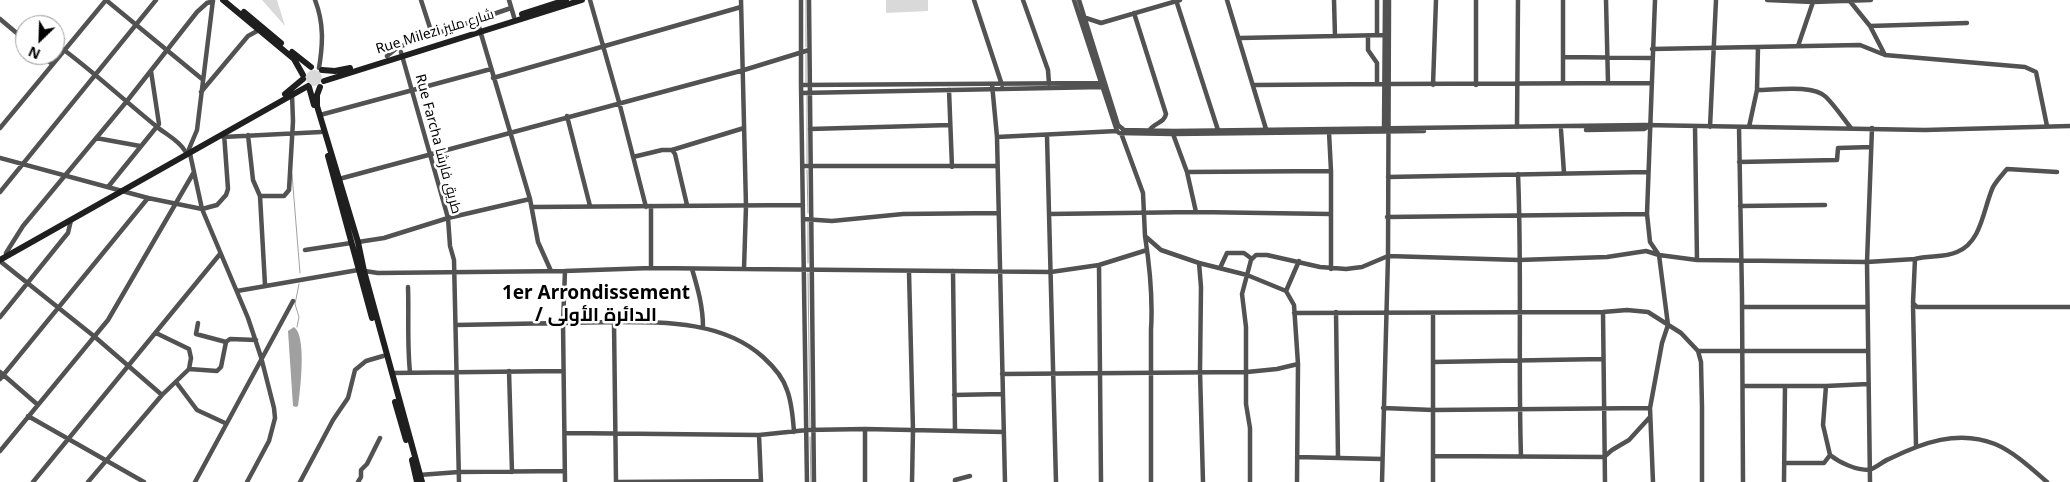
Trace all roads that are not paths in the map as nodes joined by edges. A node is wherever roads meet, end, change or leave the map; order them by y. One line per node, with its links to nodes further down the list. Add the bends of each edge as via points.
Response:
1 (156, 0): 42 (street)
2 (213, 0): 59 (street, via 197,12); 78 (street)
3 (223, 0): 44 (street)
4 (229, 0): 70 (street)
5 (315, 0): 71 (street, via 322,20)
6 (421, 0): 47 (street)
7 (509, 0): 35 (street)
8 (566, 0): 36 (street, Rue Milezi شارع مليز)
9 (582, 0): 36 (street, Rue Milezi شارع مليز)
10 (590, 0): 54 (street)
11 (741, 0): 34 (street)
12 (802, 0): 63 (street)
13 (809, 0): 60 (street)
14 (974, 0): 94 (street)
15 (1023, 0): 83 (street, via 1048,70)
16 (1074, 0): 89 (street)
17 (1078, 0): 39 (street)
18 (1177, 0): 37 (street); 123 (street)
19 (1227, 0): 52 (street)
20 (1334, 0): 48 (street)
21 (1377, 0): 50 (street)
22 (1387, 0): 51 (street); 85 (street)
23 (1436, 0): 91 (street)
24 (1476, 0): 92 (street)
25 (1518, 0): 86 (street)
26 (1563, 0): 66 (street)
27 (1606, 0): 67 (street)
28 (1654, 0): 58 (street)
29 (1716, 0): 55 (street)
30 (1767, 0): 33 (street)
31 (1871, 0): 32 (street)
32 (1849, 1): 33 (street); 43 (street)
33 (1813, 2): 53 (street)
34 (741, 7): 54 (street); 73 (street)
35 (511, 8): 38 (street); 47 (street)
36 (542, 10): 38 (street, Rue Milezi شارع مليز); 45 (street, Rue Milezi شارع مليز)
37 (1134, 13): 39 (street, via 1101,23); 125 (street, via 1166,114 1162,122)
38 (514, 17): 45 (street, Rue Milezi شارع مليز)
39 (1084, 17): 89 (street)
40 (0, 19): 46 (street)
41 (1967, 23): 43 (street)
42 (135, 26): 57 (street, via 106,0); 59 (street); 75 (street)
43 (1870, 26): 64 (street)
44 (259, 30): 76 (street, via 294,59); 99 (street, via 248,36)
45 (479, 30): 62 (street, Rue Milezi شارع مليز); 72 (street)
46 (15, 32)
47 (432, 34): 65 (street, via 398,47)
48 (1335, 36): 49 (street); 52 (street)
49 (1368, 36): 50 (street); 84 (street, via 1368,50 1376,63)
50 (1376, 36): 51 (street)
51 (1385, 36): 85 (street)
52 (1240, 38): 90 (street)
53 (1798, 46): 56 (street); 64 (street, via 1860,45)
54 (603, 47): 77 (street); 104 (street)
55 (1713, 47): 56 (street); 58 (street); 113 (street)
56 (1758, 47): 98 (street)
57 (65, 49)
58 (1652, 49): 68 (street)
59 (168, 50): 74 (street); 78 (street)
60 (809, 50): 63 (street); 88 (street)
61 (65, 51): 75 (street)
62 (402, 54): 65 (street, Rue Milezi شارع مليز); 82 (street, Rue Milezi شارع مليز); 96 (street, Rue Farcha طريق فارشا)
63 (801, 54): 73 (street); 87 (street)
64 (1885, 55): 109 (street, via 2025,67 2036,72)
65 (387, 56): 71 (street, Rue Milezi شارع مليز, via 346,69)
66 (1563, 57): 67 (street); 80 (street)
67 (1607, 58): 68 (street); 79 (street)
68 (1651, 58): 81 (street)
69 (51, 65): 116 (street)
70 (311, 67): 71 (street); 76 (street)
71 (321, 69): 82 (street, via 325,76)
72 (491, 69): 77 (street); 96 (street)
73 (744, 70): 104 (street); 118 (street)
74 (151, 71): 103 (street); 117 (street, via 160,122)
75 (96, 74): 103 (street); 146 (street)
76 (303, 77): 95 (street); 141 (street, via 282,96)
77 (493, 78): 128 (street)
78 (202, 79): 99 (street)
79 (1608, 82): 80 (street); 81 (street)
80 (1563, 83): 86 (street)
81 (1651, 83): 108 (street)
82 (322, 84): 95 (street); 105 (street, via 316,101)
83 (1049, 84): 89 (street); 94 (street)
84 (1377, 84): 85 (street); 90 (street)
85 (1385, 84): 91 (street); 126 (street)
86 (1516, 84): 92 (street); 111 (street)
87 (801, 85): 88 (street); 100 (street)
88 (810, 85): 93 (street); 101 (street)
89 (1103, 85): 94 (street); 125 (street, via 1120,128); 129 (street)
90 (1254, 85): 122 (street)
91 (1433, 85): 92 (street)
92 (1476, 85)
93 (993, 86): 94 (street); 97 (street); 136 (street)
94 (1002, 86)
95 (308, 87): 102 (street); 127 (street)
96 (412, 89): 105 (street); 142 (street, Rue Farcha طريق فارشا)
97 (949, 90): 101 (street); 107 (street)
98 (1757, 90): 115 (street); 119 (street, via 1818,91 1826,96)
99 (201, 92): 141 (street, via 197,130)
100 (801, 92): 101 (street); 147 (street)
101 (811, 92): 121 (street)
102 (292, 94): 131 (street); 133 (street)
103 (127, 101): 117 (street); 137 (street)
104 (619, 102): 106 (street); 143 (street)
105 (320, 114): 160 (street)
106 (567, 116): 128 (street); 170 (street)
107 (950, 125): 121 (street); 149 (street)
108 (1649, 126): 111 (street); 112 (street); 124 (street); 154 (street)
109 (2047, 126): 110 (street); 120 (street, via 1925,130)
110 (2070, 126)
111 (1517, 127): 126 (street)
112 (1695, 127): 113 (street); 201 (street)
113 (1710, 127): 114 (street)
114 (1739, 127): 115 (street); 145 (street)
115 (1749, 127): 119 (street)
116 (0, 128)
117 (157, 128): 138 (street); 141 (street)
118 (744, 128): 140 (street); 173 (street)
119 (1851, 128): 120 (street)
120 (1872, 128): 139 (street)
121 (810, 129): 148 (street)
122 (1266, 129): 123 (street); 126 (street)
123 (1218, 130): 125 (street)
124 (1561, 130): 126 (street); 156 (street)
125 (1150, 131)
126 (1386, 131): 130 (street); 159 (street)
127 (321, 132): 131 (street); 191 (street)
128 (509, 132): 142 (street); 166 (street)
129 (1119, 132): 132 (street); 135 (street); 180 (street, via 1141,187)
130 (1329, 132): 132 (street); 152 (street)
131 (292, 134): 134 (street); 164 (street, via 289,190 284,196)
132 (1172, 134): 153 (street)
133 (224, 135): 134 (street); 141 (street); 177 (street, via 228,189 217,205)
134 (248, 135): 164 (street, via 253,180)
135 (1047, 136): 136 (street); 181 (street)
136 (997, 137): 150 (street)
137 (96, 138): 138 (street); 158 (street)
138 (140, 146): 161 (street)
139 (1871, 147): 145 (street, via 1838,148 1838,160); 205 (street)
140 (672, 150): 143 (street); 172 (street)
141 (189, 152): 151 (street); 162 (street)
142 (430, 153): 160 (street); 186 (street, Rue Farcha طريق فارشا)
143 (633, 157): 176 (street)
144 (0, 158): 146 (street)
145 (1739, 162): 174 (street)
146 (23, 164): 158 (street); 163 (street)
147 (802, 166): 148 (street); 168 (street)
148 (810, 166): 149 (street); 188 (street)
149 (952, 166): 150 (street)
150 (996, 166): 179 (street)
151 (195, 171): 167 (street); 177 (street)
152 (1331, 171): 153 (street); 182 (street)
153 (1186, 172): 178 (street)
154 (1647, 172): 156 (street); 183 (street)
155 (2058, 172): 199 (street, via 2007,169 1993,187 1979,229 1965,248 1954,254)
156 (1564, 173): 157 (street)
157 (1518, 174): 159 (street); 184 (street)
158 (65, 175): 161 (street); 195 (street)
159 (1388, 177): 185 (street)
160 (339, 179): 191 (street)
161 (108, 187): 162 (street)
162 (120, 190): 165 (street); 189 (street); 195 (street)
163 (0, 192)
164 (260, 196): 225 (street)
165 (148, 198): 167 (street); 232 (street)
166 (530, 199): 175 (street); 186 (street)
167 (176, 204): 177 (street); 249 (street, via 119,303)
168 (803, 205): 173 (street); 187 (street)
169 (1824, 205): 174 (street)
170 (590, 206): 175 (street); 176 (street)
171 (652, 206): 172 (street); 176 (street); 208 (street)
172 (687, 206): 173 (street)
173 (746, 206): 212 (street)
174 (1740, 206): 202 (street)
175 (532, 207): 216 (street, via 538,242)
176 (646, 207)
177 (202, 209): 194 (street)
178 (1196, 212): 180 (street); 182 (street)
179 (998, 213): 188 (street, via 903,214 832,221); 219 (street)
180 (1143, 213): 181 (street); 190 (street)
181 (1049, 214): 222 (street)
182 (1330, 214): 210 (street)
183 (1647, 214): 184 (street); 196 (street, via 1650,242)
184 (1520, 215): 185 (street); 200 (street)
185 (1387, 216): 197 (street)
186 (448, 218): 191 (street, via 384,238); 220 (street, Rue Farcha طريق فارشا)
187 (803, 218): 188 (street); 213 (street)
188 (812, 219): 214 (street)
189 (71, 220): 203 (street); 224 (street, via 68,233)
190 (1145, 236): 193 (street); 206 (street, via 1161,250)
191 (354, 243): 192 (street); 215 (street)
192 (305, 250)
193 (1147, 250): 207 (street); 270 (street, via 1152,290)
194 (220, 254): 227 (street); 248 (street)
195 (3, 255)
196 (1659, 255): 200 (street, via 1646,251 1607,257); 201 (street); 246 (street)
197 (1388, 256): 200 (street); 210 (street, via 1362,267); 237 (street)
198 (1252, 259): 204 (street, via 1256,255 1267,255); 209 (street, via 1244,253 1227,253); 223 (street)
199 (1915, 259): 205 (street); 230 (street)
200 (1519, 260): 239 (street)
201 (1697, 260): 202 (street)
202 (1742, 260): 205 (street); 233 (street)
203 (0, 261): 224 (street)
204 (1299, 261): 210 (street); 228 (street)
205 (1867, 262): 234 (street)
206 (1199, 263): 209 (street); 266 (street)
207 (1099, 265): 222 (street); 273 (street)
208 (651, 268): 211 (street); 217 (street)
209 (1220, 268): 223 (street)
210 (1331, 268)
211 (692, 269): 212 (street); 247 (street, via 700,294)
212 (744, 269): 213 (street)
213 (804, 270): 214 (street); 293 (street)
214 (812, 270): 221 (street); 294 (street)
215 (361, 271): 220 (street); 225 (street); 255 (street); 268 (street)
216 (551, 271): 217 (street); 220 (street)
217 (565, 271): 244 (street)
218 (953, 271): 219 (street); 221 (street); 282 (street)
219 (1000, 271): 222 (street); 271 (street)
220 (455, 272): 245 (street, Rue Farcha طريق فارشا)
221 (909, 272): 295 (street)
222 (1051, 272): 272 (street)
223 (1247, 275): 228 (street); 267 (street, via 1242,294)
224 (28, 283): 232 (street); 241 (street)
225 (265, 285): 227 (street)
226 (408, 287): 265 (street)
227 (237, 291): 250 (street)
228 (1286, 291): 235 (street)
229 (292, 301): 256 (street)
230 (1913, 303): 231 (street, via 1917,308); 304 (street)
231 (2070, 306)
232 (58, 307): 249 (street); 274 (street)
233 (1742, 307): 234 (street); 254 (street)
234 (1867, 307): 253 (street)
235 (1294, 312): 236 (street); 260 (street)
236 (1336, 312): 237 (street); 311 (street)
237 (1386, 312): 238 (street); 284 (street)
238 (1433, 312): 239 (street); 259 (street)
239 (1521, 312): 240 (street); 257 (street, via 1518,337)
240 (1603, 312): 246 (street, via 1642,310 1654,314); 258 (street)
241 (0, 317)
242 (614, 322): 244 (street); 247 (street); 300 (street)
243 (198, 323): 251 (street, via 196,334)
244 (563, 323): 245 (street); 264 (street)
245 (456, 325): 269 (street, Rue Farcha طريق فارشا)
246 (1668, 325): 252 (street, via 1690,340); 286 (street)
247 (703, 327): 297 (street, via 739,340 772,365 787,390)
248 (156, 333): 261 (street); 262 (street, via 189,349)
249 (95, 336): 261 (street); 283 (street)
250 (256, 340): 251 (street, via 230,339); 256 (street)
251 (226, 342): 262 (street, via 221,367 217,371)
252 (1698, 351): 254 (street); 351 (street, via 1701,362)
253 (1868, 351): 254 (street); 276 (street)
254 (1743, 352): 277 (street)
255 (383, 356): 320 (street); 328 (street, via 366,361 355,370 348,398)
256 (261, 357): 291 (street); 327 (street, via 274,418 269,442)
257 (1521, 359): 258 (street); 259 (street); 287 (street)
258 (1604, 359): 285 (street)
259 (1433, 362): 288 (street)
260 (1298, 364): 267 (street); 310 (street)
261 (129, 366): 281 (street); 303 (street)
262 (189, 369): 275 (street)
263 (509, 371): 264 (street); 269 (street); 318 (street)
264 (563, 371): 299 (street)
265 (410, 372): 268 (street); 269 (street)
266 (1200, 372): 267 (street); 270 (street); 344 (street)
267 (1247, 372): 345 (street)
268 (392, 373): 320 (street)
269 (457, 373): 317 (street, Rue Farcha طريق فارشا)
270 (1151, 373): 273 (street); 343 (street)
271 (1002, 374): 272 (street); 280 (street)
272 (1054, 374): 273 (street); 341 (street)
273 (1100, 374): 342 (street)
274 (1, 376): 283 (street)
275 (176, 382): 281 (street); 291 (street, via 197,410)
276 (1868, 384): 279 (street); 315 (street)
277 (1743, 386): 278 (street); 352 (street)
278 (1785, 386): 279 (street); 314 (street)
279 (1826, 386): 306 (street, via 1823,426)
280 (1003, 394): 282 (street); 298 (street)
281 (162, 395): 313 (street)
282 (954, 395): 296 (street)
283 (38, 405): 289 (street)
284 (1383, 408): 288 (street); 312 (street)
285 (1604, 408): 286 (street); 287 (street); 309 (street)
286 (1650, 408): 290 (street)
287 (1519, 409): 288 (street); 308 (street)
288 (1433, 410): 307 (street)
289 (28, 416): 303 (street); 305 (street)
290 (1650, 417): 309 (street, via 1629,440); 350 (street)
291 (225, 423): 326 (street)
292 (865, 429): 294 (street); 295 (street); 337 (street)
293 (807, 430): 294 (street); 297 (street); 335 (street)
294 (814, 430): 336 (street)
295 (913, 430): 296 (street); 338 (street)
296 (955, 431): 298 (street)
297 (794, 432): 301 (street)
298 (1004, 432): 340 (street)
299 (565, 433): 300 (street); 316 (street)
300 (615, 434): 301 (street); 333 (street)
301 (759, 435): 322 (street)
302 (380, 438): 329 (street, via 361,470)
303 (68, 439): 313 (street); 323 (street)
304 (1916, 446): 315 (street); 355 (street, via 1946,438 1994,444 2028,465)
305 (0, 451)
306 (1830, 455): 314 (street, via 1824,463); 315 (street, via 1843,464)
307 (1433, 456): 308 (street); 348 (street)
308 (1521, 457): 309 (street)
309 (1604, 457): 349 (street)
310 (1297, 458): 311 (street); 346 (street)
311 (1338, 458): 312 (street)
312 (1382, 460): 347 (street)
313 (108, 461): 324 (street); 325 (street)
314 (1784, 463): 353 (street)
315 (1870, 470): 354 (street)
316 (565, 471): 318 (street); 332 (street)
317 (459, 472): 318 (street); 320 (street); 331 (street, Rue Farcha طريق فارشا)
318 (512, 472)
319 (970, 476): 339 (street)
320 (418, 477): 330 (street)
321 (662, 481): 333 (street); 334 (street)
322 (761, 481): 334 (street)
323 (33, 482)
324 (88, 482)
325 (143, 482)
326 (195, 482)
327 (247, 482)
328 (300, 482)
329 (358, 482)
330 (422, 482)
331 (459, 482)
332 (565, 482)
333 (616, 482)
334 (707, 482)
335 (807, 482)
336 (814, 482)
337 (865, 482)
338 (912, 482)
339 (955, 482)
340 (1005, 482)
341 (1056, 482)
342 (1101, 482)
343 (1151, 482)
344 (1203, 482)
345 (1250, 482)
346 (1297, 482)
347 (1382, 482)
348 (1433, 482)
349 (1605, 482)
350 (1652, 482)
351 (1702, 482)
352 (1743, 482)
353 (1784, 482)
354 (1870, 482)
355 (2047, 482)

